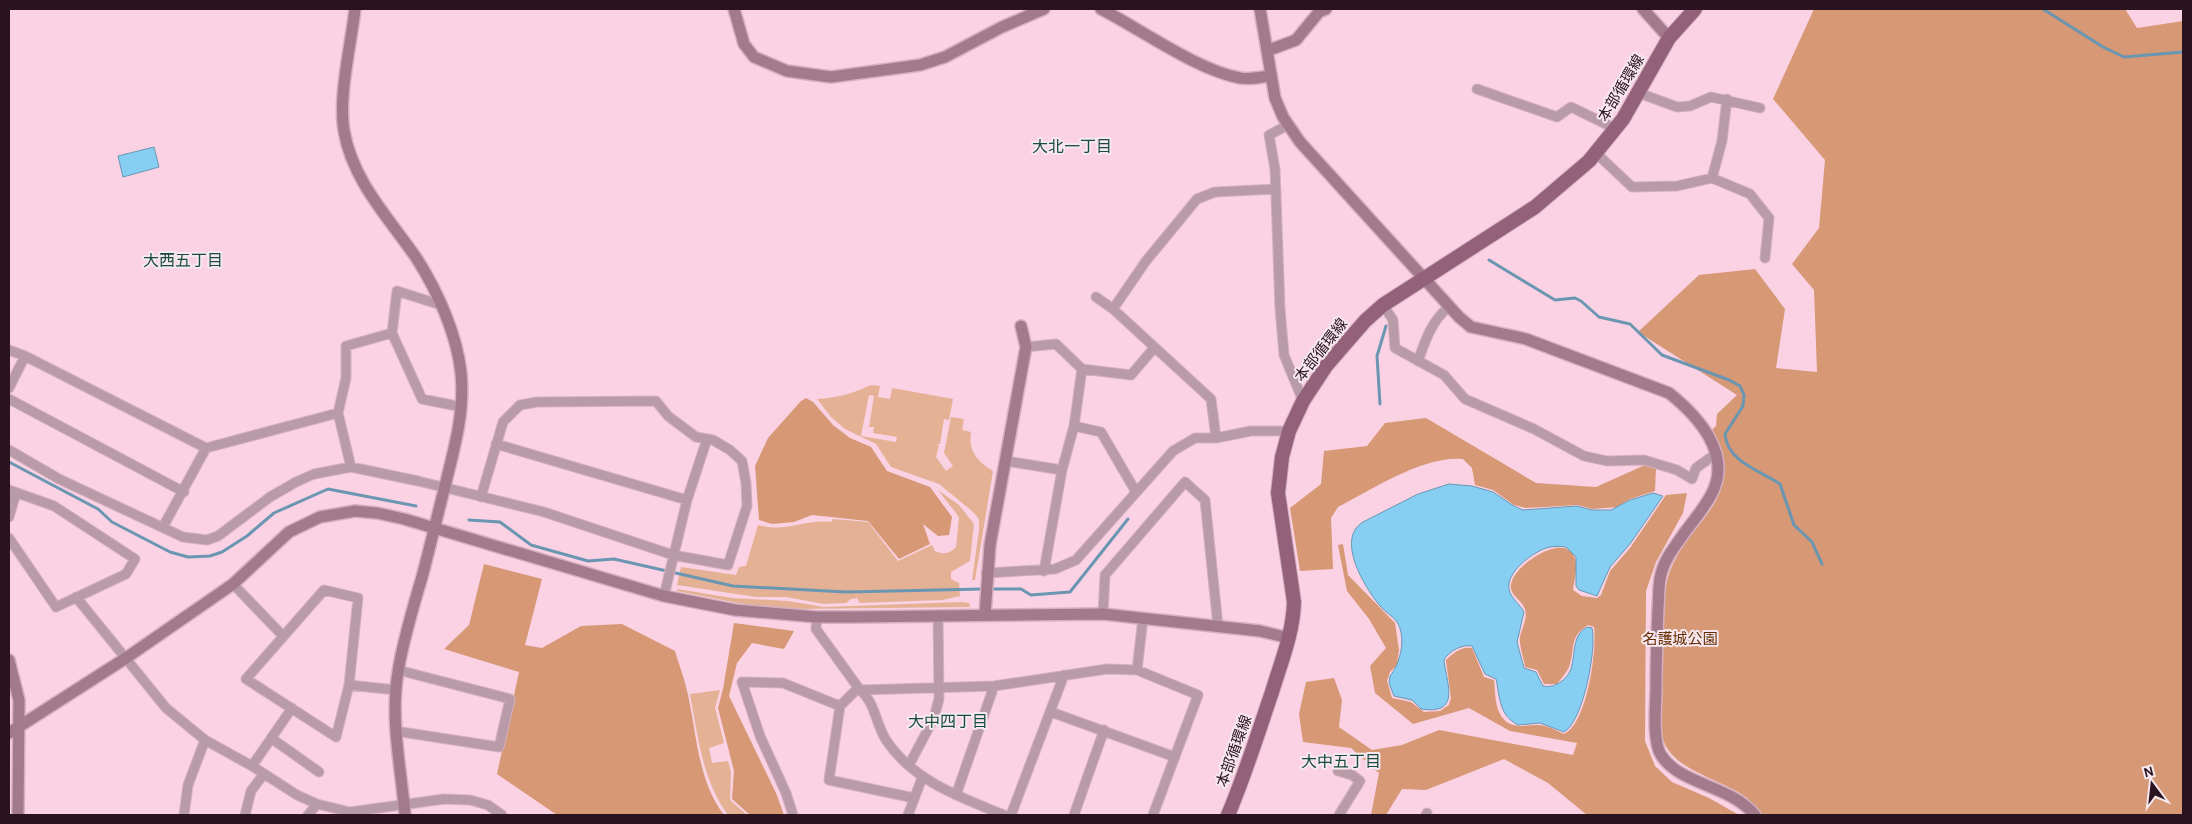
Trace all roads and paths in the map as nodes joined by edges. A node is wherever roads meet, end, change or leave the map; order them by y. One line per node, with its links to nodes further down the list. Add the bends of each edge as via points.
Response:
1 (355, 9): 24 (street, via 343,102 348,149 370,196 416,258)
2 (734, 9): 3 (street, via 744,44 754,57 787,71 831,77 920,65 944,57 1002,26)
3 (1044, 9)
4 (1101, 9): 11 (street, via 1214,70 1241,78)
5 (1260, 9): 10 (street)
6 (1326, 9): 10 (street, via 1319,12 1296,40)
7 (1643, 9): 9 (street)
8 (1695, 9): 9 (main road, 本部循環線)
9 (1669, 38): 13 (main road, 本部循環線)
10 (1269, 50): 11 (street)
11 (1270, 76): 16 (street)
12 (1477, 89): 17 (street, via 1557,117 1571,107)
13 (1639, 93): 14 (street, via 1677,107 1690,106 1711,97); 17 (main road, 本部循環線)
14 (1727, 99): 15 (street); 19 (street, via 1722,141)
15 (1760, 108)
16 (1288, 125): 20 (street, via 1269,135); 22 (street)
17 (1616, 130): 18 (main road, 本部循環線)
18 (1596, 153): 19 (street, via 1632,187 1677,186); 22 (main road, 本部循環線, via 1535,207)
19 (1712, 178): 21 (street, via 1750,194 1764,210 1769,218)
20 (1276, 189): 27 (street, via 1215,192 1197,198 1146,261); 38 (street, via 1284,355)
21 (1765, 258)
22 (1424, 278): 25 (main road, 本部循環線); 26 (street)
23 (1096, 297): 27 (street)
24 (441, 305): 29 (street, via 397,290); 39 (street, via 459,358)
25 (1383, 305): 34 (street, via 1393,320 1395,348); 38 (main road, 本部循環線, via 1341,346)
26 (1449, 307): 34 (street, via 1441,313 1428,334); 48 (street, via 1471,327 1526,339 1669,393 1700,424)
27 (1113, 309): 31 (street)
28 (1021, 326): 30 (street)
29 (392, 334): 39 (street, via 422,399); 40 (street, via 346,346 346,378)
30 (1026, 346): 35 (street, via 1056,344); 49 (street)
31 (1154, 348): 35 (street, via 1131,375); 43 (street, via 1211,399)
32 (9, 350): 33 (street)
33 (25, 356): 36 (street); 46 (street)
34 (1418, 361): 48 (street, via 1444,375 1465,398 1584,456 1608,461 1644,460 1677,470 1692,479 1696,468)
35 (1082, 369): 41 (street)
36 (9, 388)
37 (9, 399): 54 (street)
38 (1303, 401): 42 (main road, 本部循環線)
39 (462, 408): 52 (street)
40 (338, 412): 46 (street); 50 (street)
41 (1074, 426): 51 (street); 55 (street, via 1101,432)
42 (1289, 431): 43 (street, via 1251,431); 75 (main road, 本部循環線, via 1278,492 1294,602)
43 (1216, 438): 55 (street, via 1195,438 1173,451)
44 (706, 439): 45 (street, via 696,437 668,416 656,401 537,402 520,405 510,413 503,422); 57 (street); 62 (street, via 730,450 742,461 747,506 728,565)
45 (496, 444): 56 (street); 57 (street)
46 (206, 448): 54 (street)
47 (9, 450): 59 (street, via 59,479)
48 (1717, 453): 121 (street, via 1717,481 1711,494 1668,556 1660,575 1657,740 1660,754 1672,768 1732,796)
49 (1006, 461): 51 (street); 64 (street, via 994,514)
50 (351, 467): 52 (street); 59 (street, via 314,474 296,482 218,536 194,539)
51 (1062, 470): 63 (street)
52 (444, 488): 56 (street); 60 (street)
53 (12, 492): 58 (street); 67 (street, via 54,506 135,559 126,574)
54 (184, 492): 59 (street)
55 (1136, 492): 63 (street, via 1076,560)
56 (481, 497): 62 (street, via 544,512)
57 (687, 500): 62 (street)
58 (9, 517)
59 (163, 527)
60 (435, 529): 65 (street, via 377,513 355,511 320,517 289,532); 66 (street); 78 (street)
61 (9, 538): 67 (street, via 56,607)
62 (673, 555): 66 (street)
63 (1044, 571): 64 (street)
64 (986, 577): 68 (street)
65 (233, 584): 74 (street); 76 (street)
66 (664, 596): 70 (street, via 735,610)
67 (76, 597): 76 (street)
68 (985, 609): 69 (street); 71 (street)
69 (1103, 614): 72 (street); 73 (street, via 1105,575 1185,482 1205,500)
70 (817, 616): 71 (street); 85 (street, via 816,629)
71 (938, 616): 83 (street)
72 (1143, 618): 73 (street); 79 (street)
73 (1218, 626): 75 (street)
74 (283, 636): 81 (street, via 324,590 358,598); 87 (street, via 246,679)
75 (1289, 638): 119 (main road, 本部循環線)
76 (126, 658): 89 (street); 94 (street, via 166,708)
77 (9, 660): 89 (street, via 19,700)
78 (398, 670): 84 (street); 91 (street, via 510,699 498,747)
79 (1137, 670): 80 (street, via 1107,669); 95 (street, via 1198,695)
80 (1064, 675): 82 (street); 88 (street)
81 (349, 685): 84 (street); 87 (street, via 336,737)
82 (994, 686): 83 (street); 102 (street)
83 (938, 688): 85 (street); 96 (street, via 934,718)
84 (396, 690): 91 (street)
85 (860, 690): 86 (street); 96 (street, via 869,697 875,721 894,753)
86 (840, 706): 103 (street, via 829,780); 113 (street, via 783,683 742,682 760,736)
87 (292, 708): 93 (street)
88 (1051, 712): 90 (street); 116 (street)
89 (19, 726): 92 (street); 107 (street)
90 (1104, 730): 95 (street); 117 (street)
91 (395, 731): 104 (street)
92 (9, 733)
93 (271, 738): 97 (street); 99 (street)
94 (205, 740): 97 (street); 108 (street, via 188,785)
95 (1175, 757): 118 (street)
96 (909, 765): 101 (street)
97 (252, 766): 100 (street)
98 (1338, 771): 120 (street, via 1360,781)
99 (319, 772)
100 (263, 775): 105 (street); 109 (street, via 250,791)
101 (922, 778): 102 (street); 103 (street)
102 (956, 795): 115 (street)
103 (914, 798): 114 (street)
104 (404, 803): 106 (street); 111 (street); 112 (street, via 444,798 470,800 488,805)
105 (317, 804): 106 (street); 110 (street)
106 (350, 814)
107 (18, 815)
108 (184, 815)
109 (245, 815)
110 (308, 815)
111 (405, 815)
112 (502, 815)
113 (793, 815)
114 (908, 815)
115 (1004, 815)
116 (1011, 815)
117 (1074, 815)
118 (1153, 815)
119 (1228, 815)
120 (1339, 815)
121 (1755, 815)

